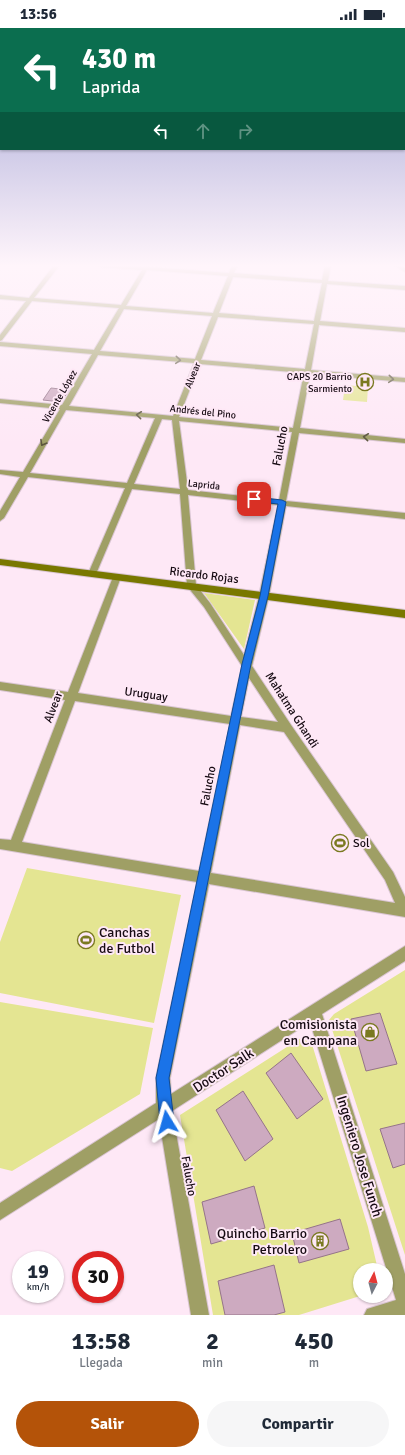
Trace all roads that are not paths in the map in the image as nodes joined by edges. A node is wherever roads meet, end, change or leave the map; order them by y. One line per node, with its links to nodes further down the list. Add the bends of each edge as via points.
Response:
1 (11, 325): 7 (street)
2 (112, 325): 9 (street, Vicente López)
3 (211, 325): 10 (street, Alvear)
4 (316, 325): 11 (street, Falucho)
5 (342, 325): 6 (street)
6 (405, 330)
7 (0, 339)
8 (0, 344): 9 (street)
9 (96, 352): 10 (street, one-way to 10); 14 (street, Vicente López)
10 (197, 361): 11 (street); 16 (street, Alvear)
11 (307, 372): 12 (street, one-way to 12); 17 (street, Falucho)
12 (405, 380)
13 (0, 401): 14 (street, Andrés del Pino)
14 (64, 407): 15 (street, Andrés del Pino, one-way to 14); 20 (street, Vicente López, one-way to 20)
15 (159, 417): 16 (street, Andrés del Pino); 21 (street)
16 (175, 419): 17 (street, Andrés del Pino); 22 (street, Mahatma Ghandi)
17 (296, 430): 18 (street, Andrés del Pino, one-way to 17); 23 (street, Falucho)
18 (405, 441)
19 (0, 472): 20 (street, Laprida)
20 (25, 474): 21 (street, Laprida); 25 (street, Vicente López)
21 (129, 486): 22 (street, Laprida); 27 (street)
22 (184, 492): 23 (street, Laprida); 29 (street, Mahatma Ghandi)
23 (282, 502): 24 (street, Laprida); 30 (street, Falucho)
24 (405, 516)
25 (0, 518)
26 (0, 563): 27 (street, Ricardo Rojas); 28 (street, Ricardo Rojas)
27 (92, 574): 28 (street, Ricardo Rojas)
28 (117, 578): 29 (street, Ricardo Rojas); 34 (street, Alvear)
29 (193, 588): 30 (street, Ricardo Rojas); 32 (street, Mahatma Ghandi)
30 (264, 597): 31 (street, Ricardo Rojas); 32 (street, Falucho)
31 (405, 615)
32 (247, 664): 35 (street, Falucho); 36 (street, Mahatma Ghandi)
33 (0, 686): 34 (street, Uruguay)
34 (71, 696): 35 (street, Uruguay); 38 (street, Alvear)
35 (235, 720): 36 (street, Uruguay); 39 (street, Falucho)
36 (287, 728): 40 (street, Mahatma Ghandi, via 389,876)
37 (0, 844): 38 (street)
38 (14, 847): 39 (street)
39 (203, 878): 40 (street); 43 (street, Falucho, via 163,1078)
40 (405, 911)
41 (405, 952): 42 (street, Doctor Salk)
42 (314, 1011): 43 (street, Doctor Salk); 45 (street, Ingeniero Jose Funch)
43 (164, 1107): 44 (street, Doctor Salk); 47 (street, Falucho)
44 (0, 1212)
45 (405, 1301)
46 (405, 1306): 48 (street)
47 (200, 1315)
48 (373, 1315)

